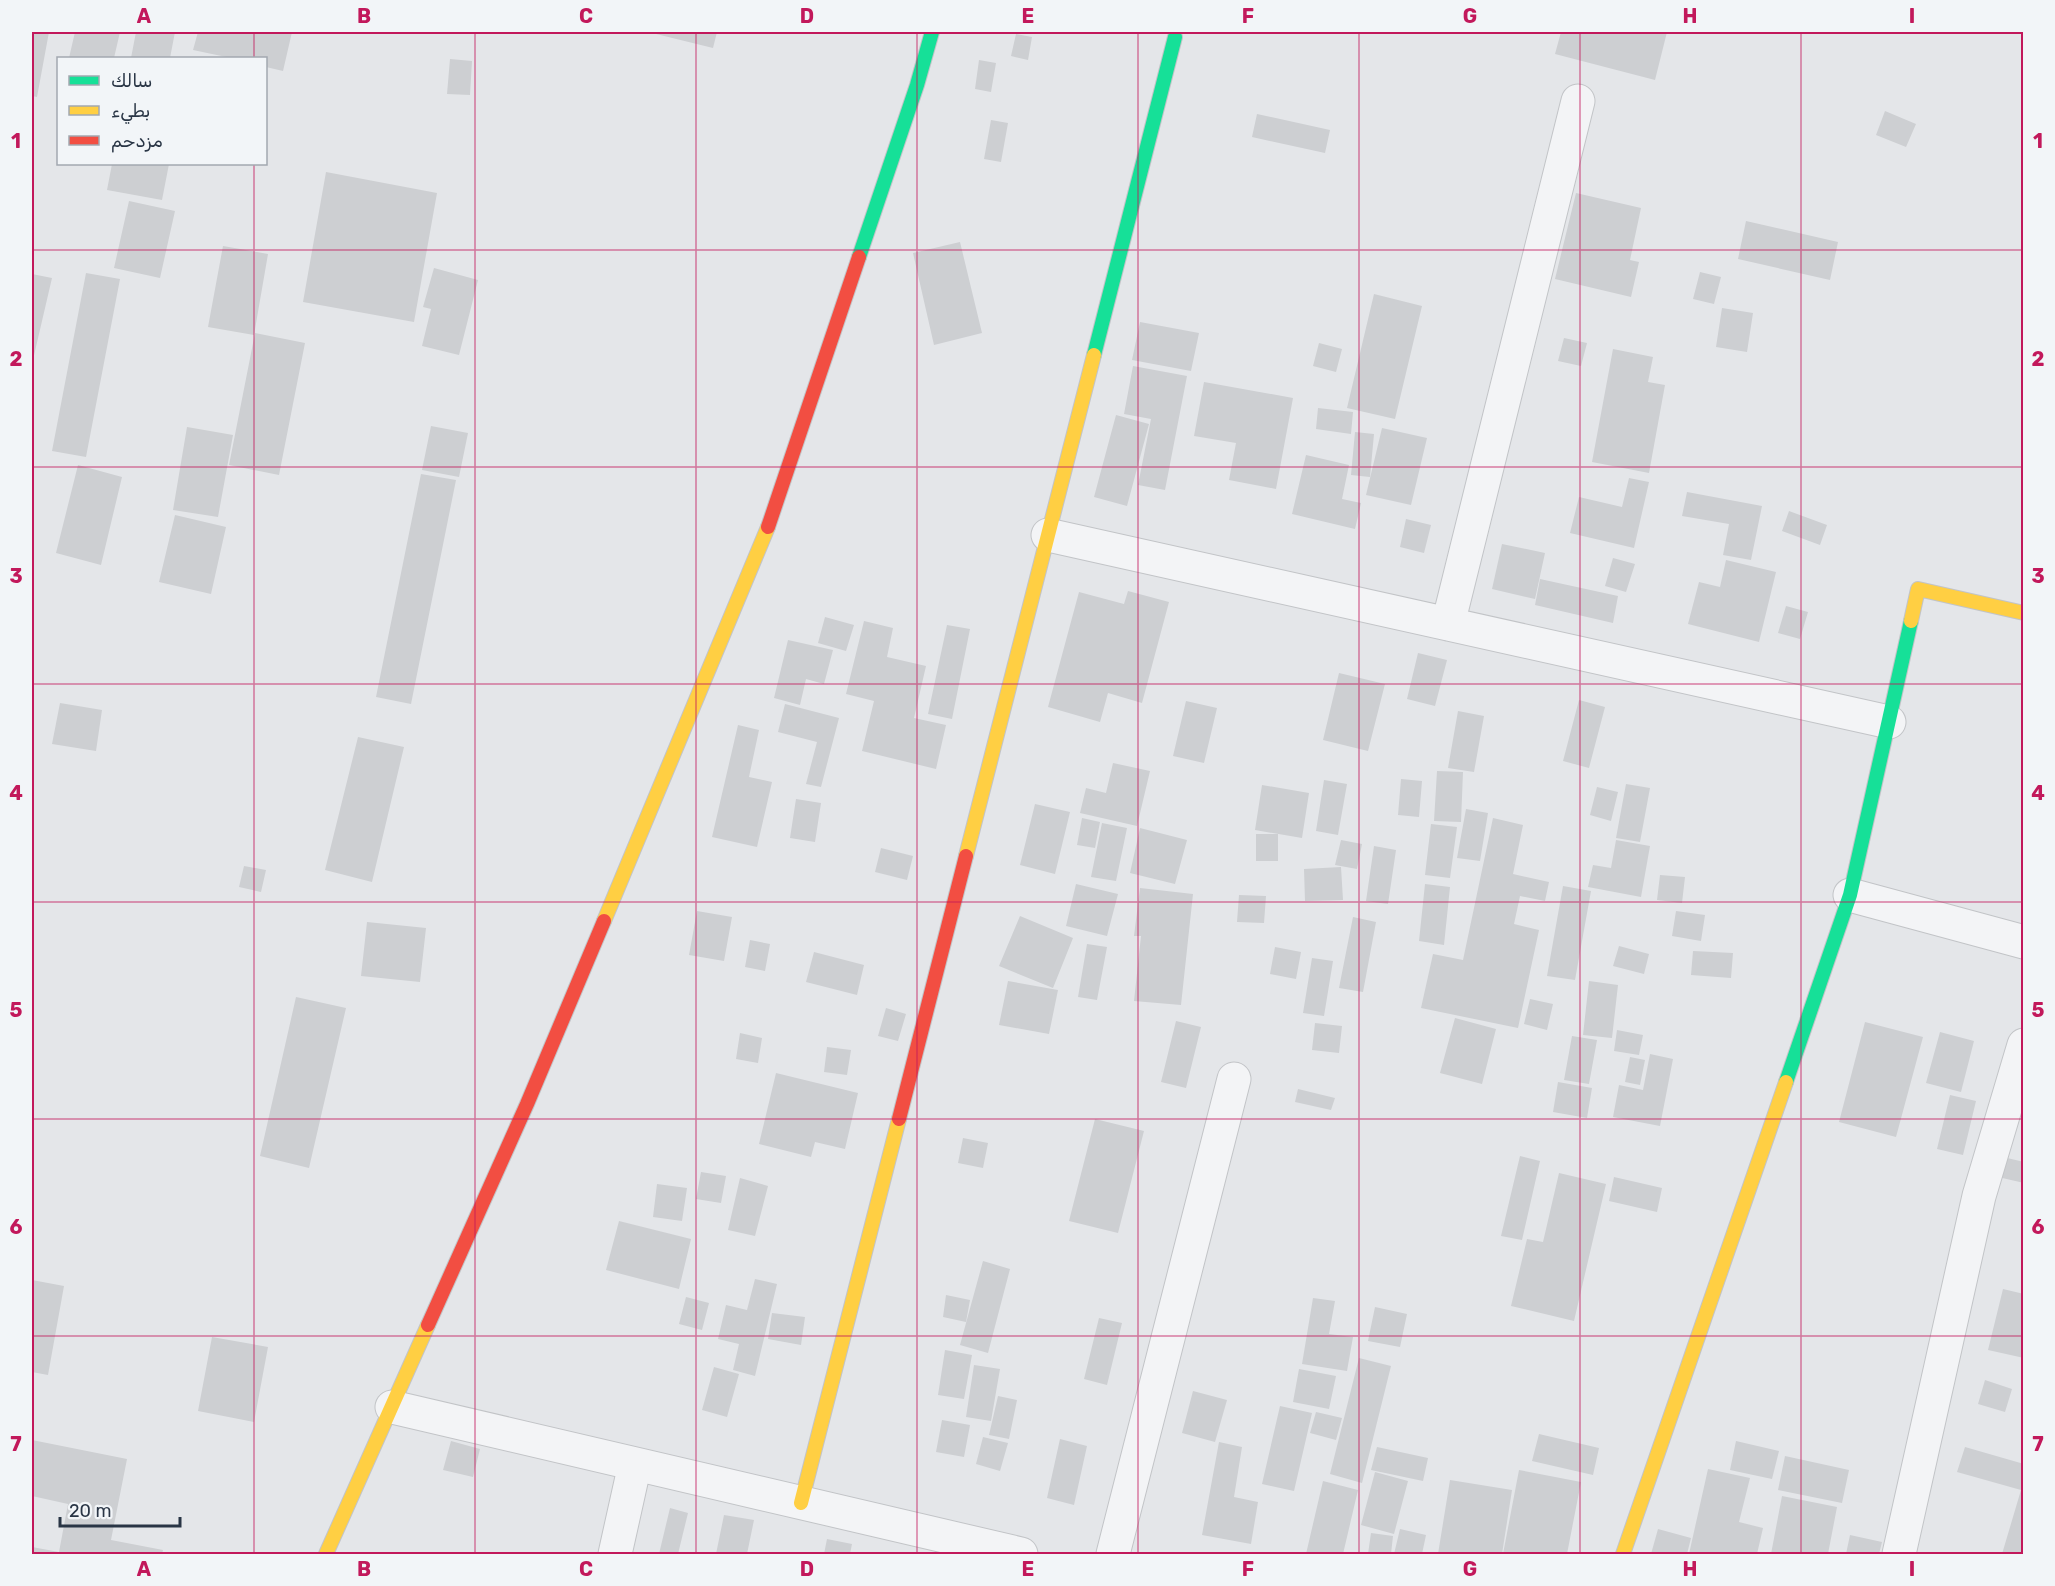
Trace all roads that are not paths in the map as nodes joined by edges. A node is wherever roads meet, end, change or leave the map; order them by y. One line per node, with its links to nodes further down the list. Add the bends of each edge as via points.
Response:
1 (932, 32): 12 (street, via 761,546 531,1093)
2 (1175, 37): 4 (street)
3 (1578, 101): 6 (street)
4 (1048, 535): 6 (street); 14 (street)
5 (2024, 613): 7 (street, via 1918,589)
6 (1448, 624): 7 (street)
7 (1889, 722): 8 (street)
8 (1850, 896): 9 (street); 19 (street)
9 (2024, 942)
10 (2024, 1045): 20 (street, via 1979,1196)
11 (1234, 1079): 18 (street)
12 (392, 1407): 13 (street); 15 (street)
13 (635, 1464): 14 (street); 16 (street)
14 (801, 1503): 17 (street)
15 (326, 1554)
16 (615, 1554)
17 (1021, 1554)
18 (1113, 1554)
19 (1623, 1554)
20 (1899, 1554)

